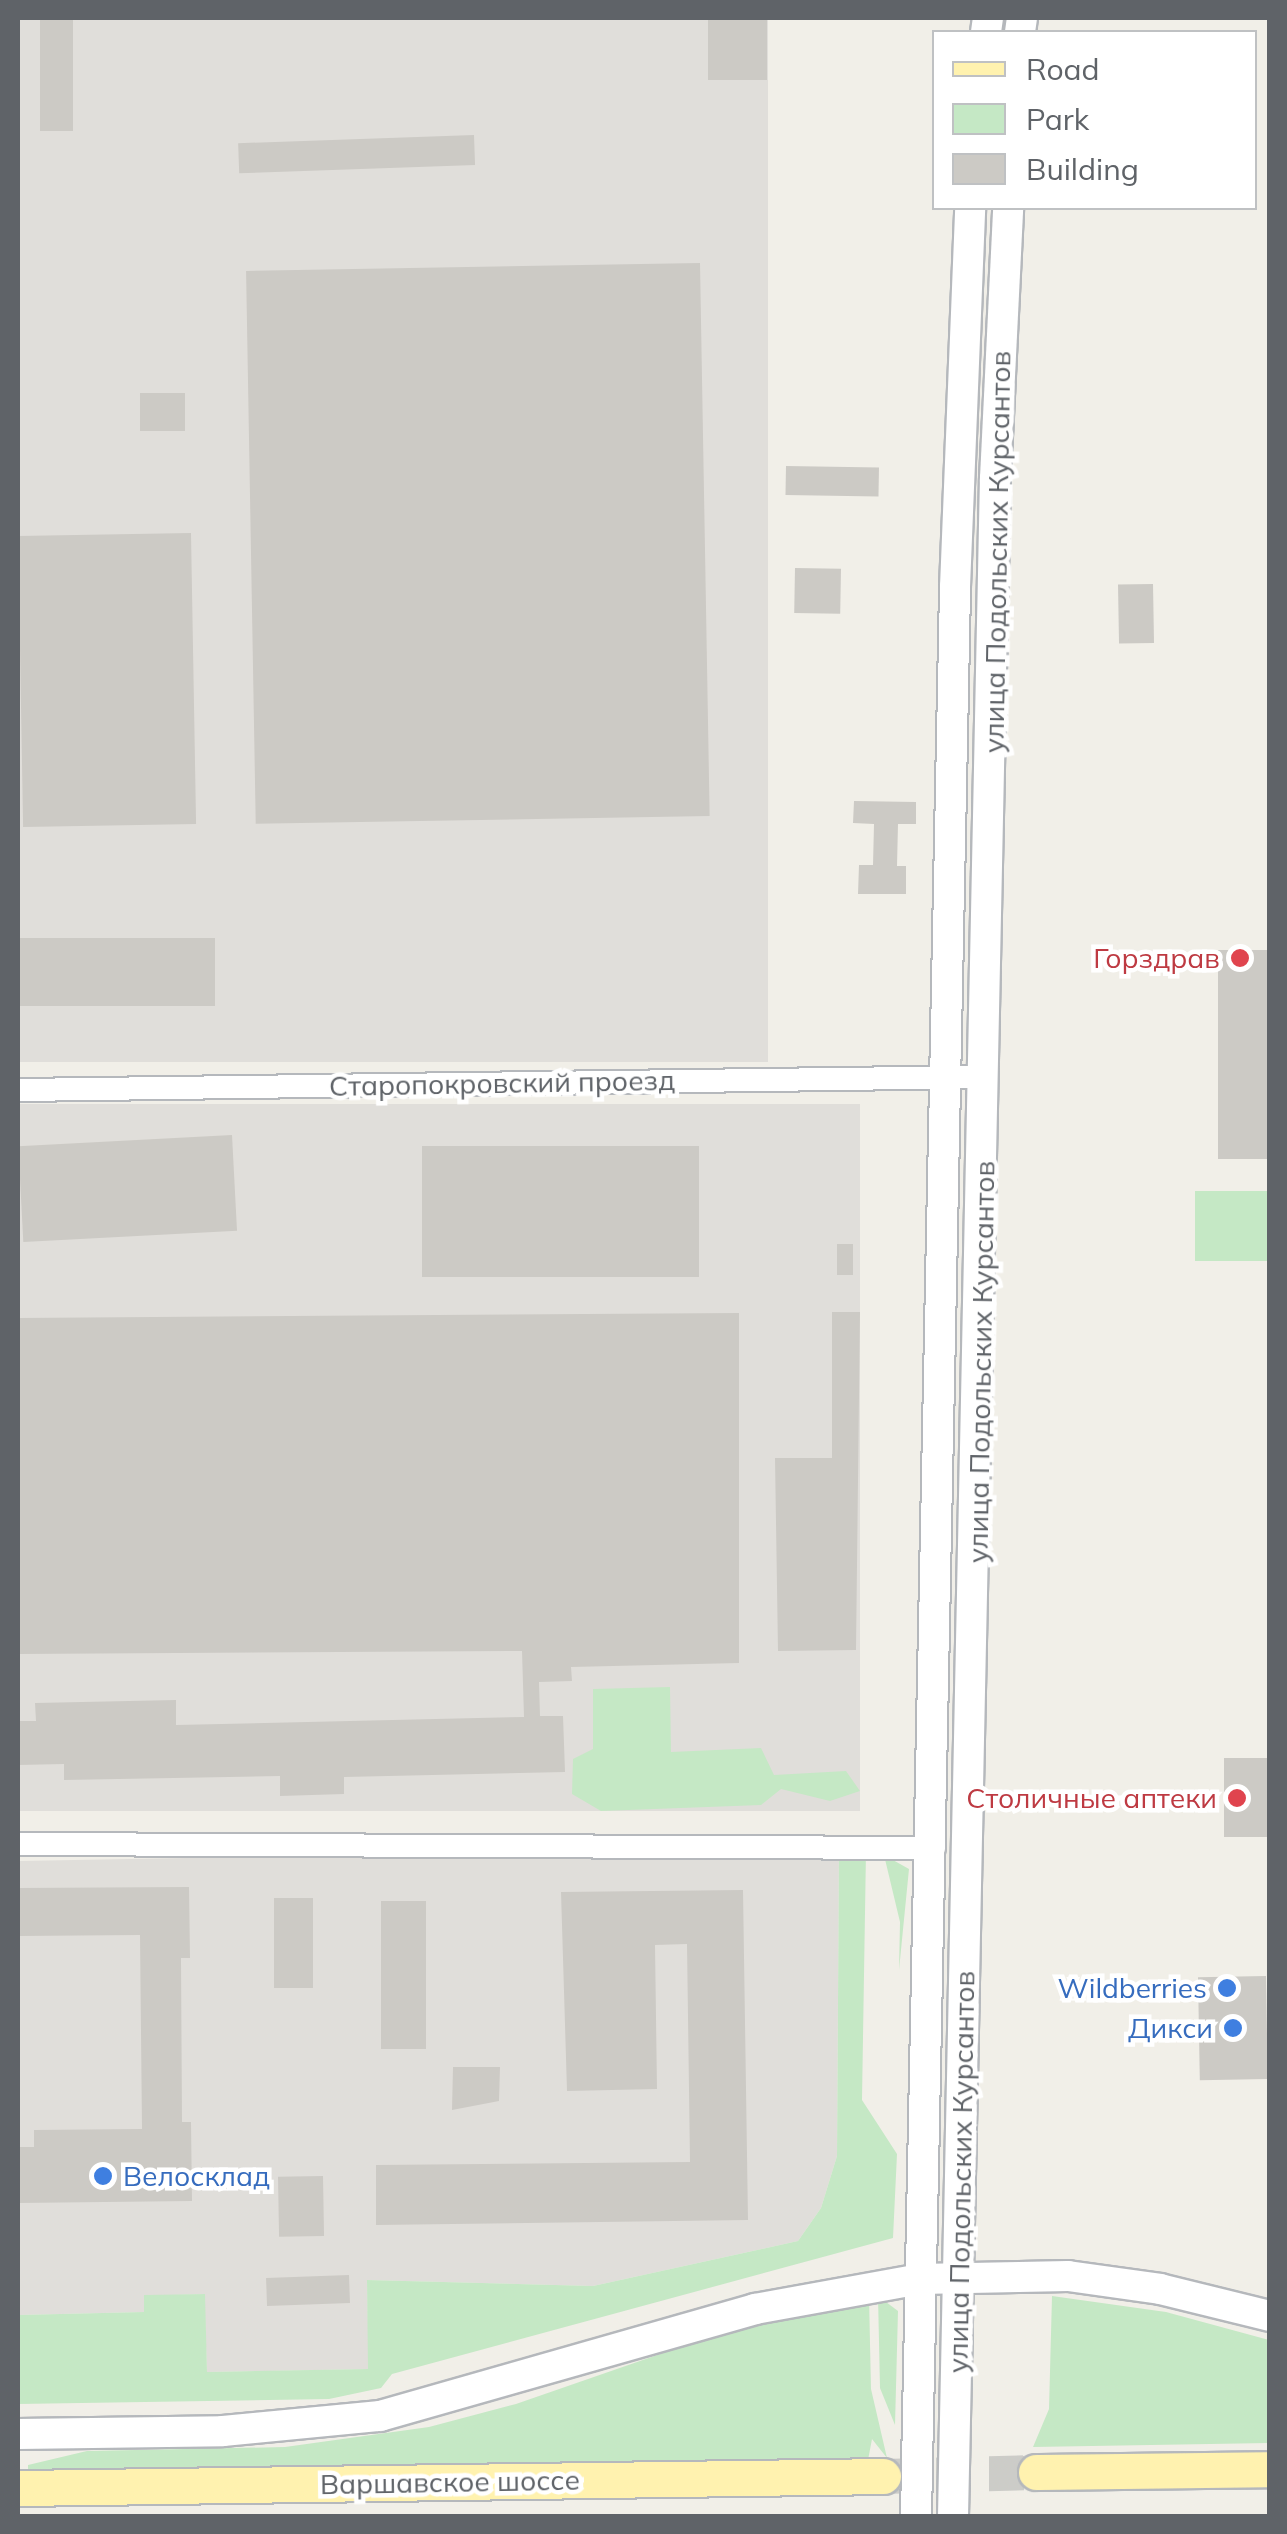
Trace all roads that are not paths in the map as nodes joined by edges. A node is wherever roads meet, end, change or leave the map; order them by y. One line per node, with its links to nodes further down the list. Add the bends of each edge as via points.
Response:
1 (970, 210): 4 (main road, улица Подольских Курсантов)
2 (1008, 210): 3 (main road, улица Подольских Курсантов, via 996,478)
3 (986, 1076): 4 (street, Старопокровский проезд); 7 (main road, улица Подольских Курсантов)
4 (947, 1077): 5 (street, Старопокровский проезд); 6 (main road, улица Подольских Курсантов)
5 (18, 1090)
6 (936, 1682): 7 (street, via 942,1696 955,1702 969,1697); 8 (main road, улица Подольских Курсантов)
7 (974, 1683): 9 (main road, улица Подольских Курсантов)
8 (934, 1783): 9 (street, via 940,1770 953,1765 966,1771); 11 (main road, улица Подольских Курсантов)
9 (971, 1784): 12 (main road, улица Подольских Курсантов)
10 (18, 1844): 11 (street)
11 (934, 1848): 13 (main road, улица Подольских Курсантов)
12 (958, 2275): 13 (main road); 14 (main road, via 1068,2276 1160,2289); 23 (main road, улица Подольских Курсантов)
13 (920, 2279): 16 (main road, via 755,2309 380,2416 312,2426); 22 (main road, улица Подольских Курсантов)
14 (1270, 2316)
15 (18, 2434): 16 (main road)
16 (112, 2434): 17 (main road)
17 (18, 2455)
18 (1270, 2469): 19 (main road)
19 (1036, 2472)
20 (884, 2476): 21 (main road, Варшавское шоссе)
21 (18, 2488)
22 (916, 2516)
23 (953, 2516)

